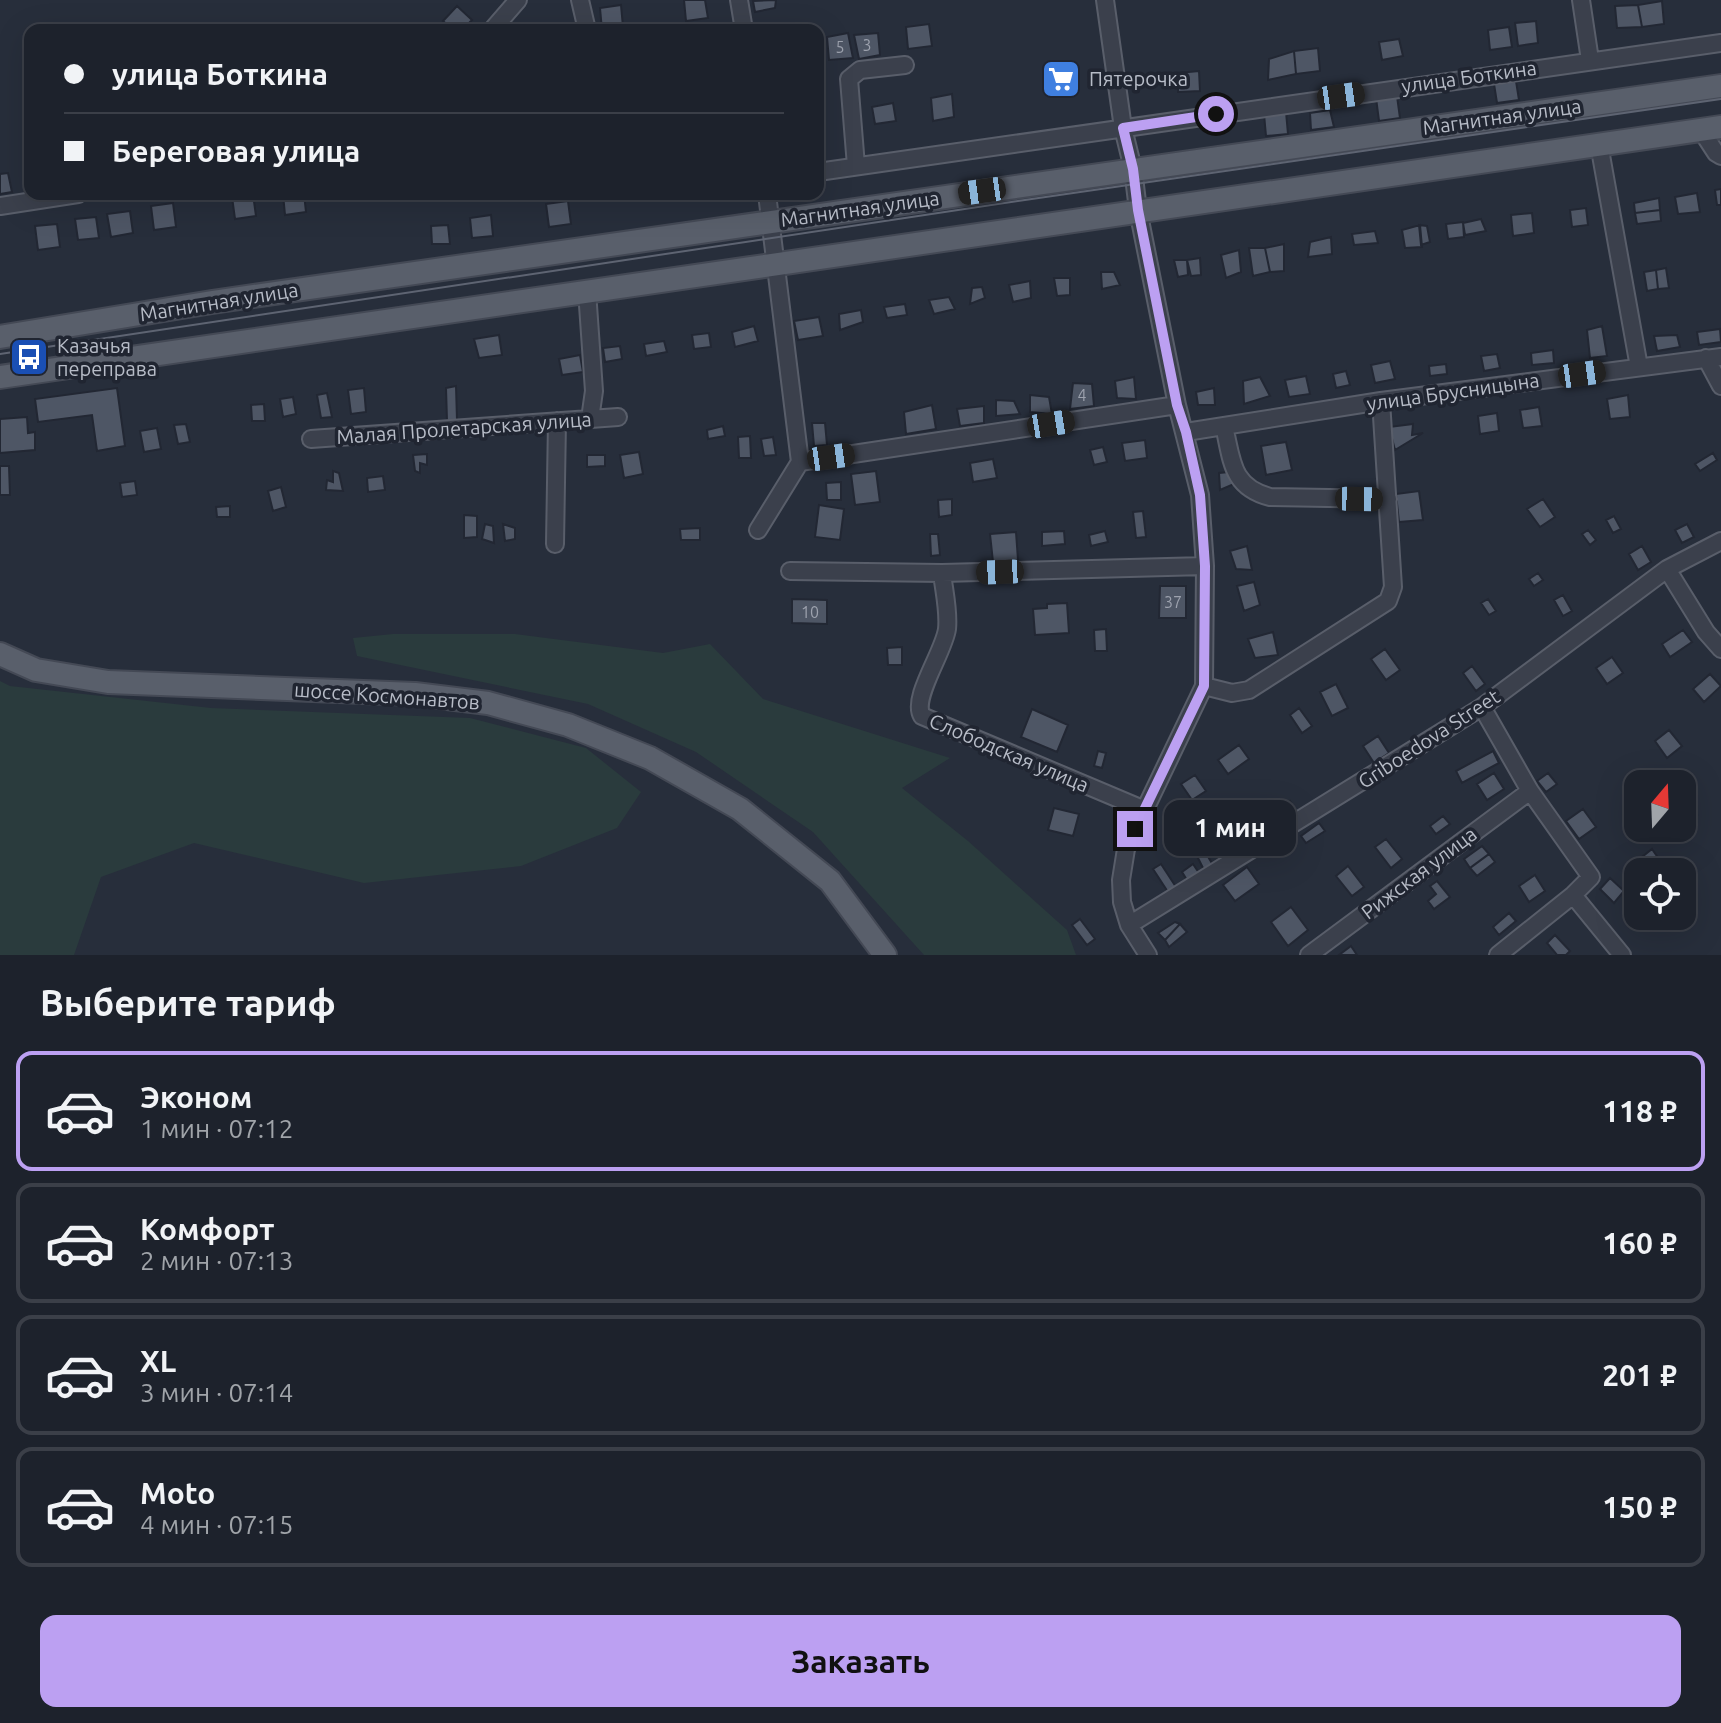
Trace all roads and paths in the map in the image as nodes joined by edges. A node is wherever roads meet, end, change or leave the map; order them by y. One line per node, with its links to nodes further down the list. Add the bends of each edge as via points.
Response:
1 (518, 0): 6 (street)
2 (580, 0): 7 (street)
3 (739, 0): 8 (street)
4 (1105, 0): 13 (street)
5 (1581, 0): 10 (street)
6 (497, 24)
7 (586, 24)
8 (743, 24)
9 (1721, 43): 10 (street, улица Боткина)
10 (1590, 60): 13 (street, улица Боткина)
11 (905, 65): 17 (street, via 860,70 849,79)
12 (1721, 86): 18 (main road, Магнитная улица)
13 (1123, 128): 17 (street, улица Боткина); 18 (street)
14 (1711, 128): 15 (main road, Магнитная улица); 16 (street)
15 (1599, 144): 23 (main road, Магнитная улица); 29 (street)
16 (1721, 156)
17 (856, 166): 19 (street, улица Боткина)
18 (1133, 169): 23 (street); 24 (main road, Магнитная улица)
19 (824, 171)
20 (39, 200): 22 (street)
21 (768, 200): 24 (street)
22 (0, 206)
23 (1138, 210): 25 (main road, Магнитная улица); 33 (street)
24 (770, 222): 25 (street); 27 (main road, Магнитная улица)
25 (774, 264): 26 (main road, Магнитная улица); 40 (street)
26 (587, 291): 30 (main road, Магнитная улица); 35 (street, via 594,391)
27 (0, 337)
28 (1714, 358): 29 (street, улица Брусницына); 31 (street)
29 (1639, 367): 32 (street, улица Брусницына)
30 (0, 377)
31 (1721, 386)
32 (1381, 401): 37 (street, улица Брусницына); 41 (street)
33 (1177, 405): 38 (street); 40 (street)
34 (618, 417): 35 (street, Малая Пролетарская улица)
35 (590, 419): 36 (street, Малая Пролетарская улица)
36 (557, 421): 39 (street, Малая Пролетарская улица); 44 (street)
37 (1224, 426): 38 (street, улица Брусницына); 41 (street, via 1234,468 1254,493)
38 (1186, 432): 45 (street, via 1200,495)
39 (311, 439)
40 (800, 462): 42 (street)
41 (1388, 499): 51 (street, via 1393,587 1385,605 1249,690 1232,693)
42 (758, 530)
43 (1721, 541): 46 (street, Griboedova Street)
44 (555, 544)
45 (1205, 566): 48 (street); 51 (street)
46 (1667, 569): 49 (street); 52 (street, Griboedova Street)
47 (790, 571): 48 (street)
48 (942, 573): 54 (street, Слободская улица, via 947,630 919,702 922,716)
49 (1721, 649)
50 (0, 654): 57 (main road, шоссе Космонавтов, via 36,670 108,682 415,694 488,703 568,725 650,758 740,809 830,881)
51 (1204, 686): 54 (street)
52 (1482, 707): 53 (street); 56 (street, Griboedova Street)
53 (1530, 791): 55 (street, via 1591,877); 59 (street, Рижская улица)
54 (1145, 810): 56 (street, via 1126,849 1121,880)
55 (1573, 895): 60 (street); 61 (street)
56 (1129, 925): 58 (street)
57 (885, 955)
58 (1148, 955)
59 (1309, 955)
60 (1498, 955)
61 (1622, 955)

